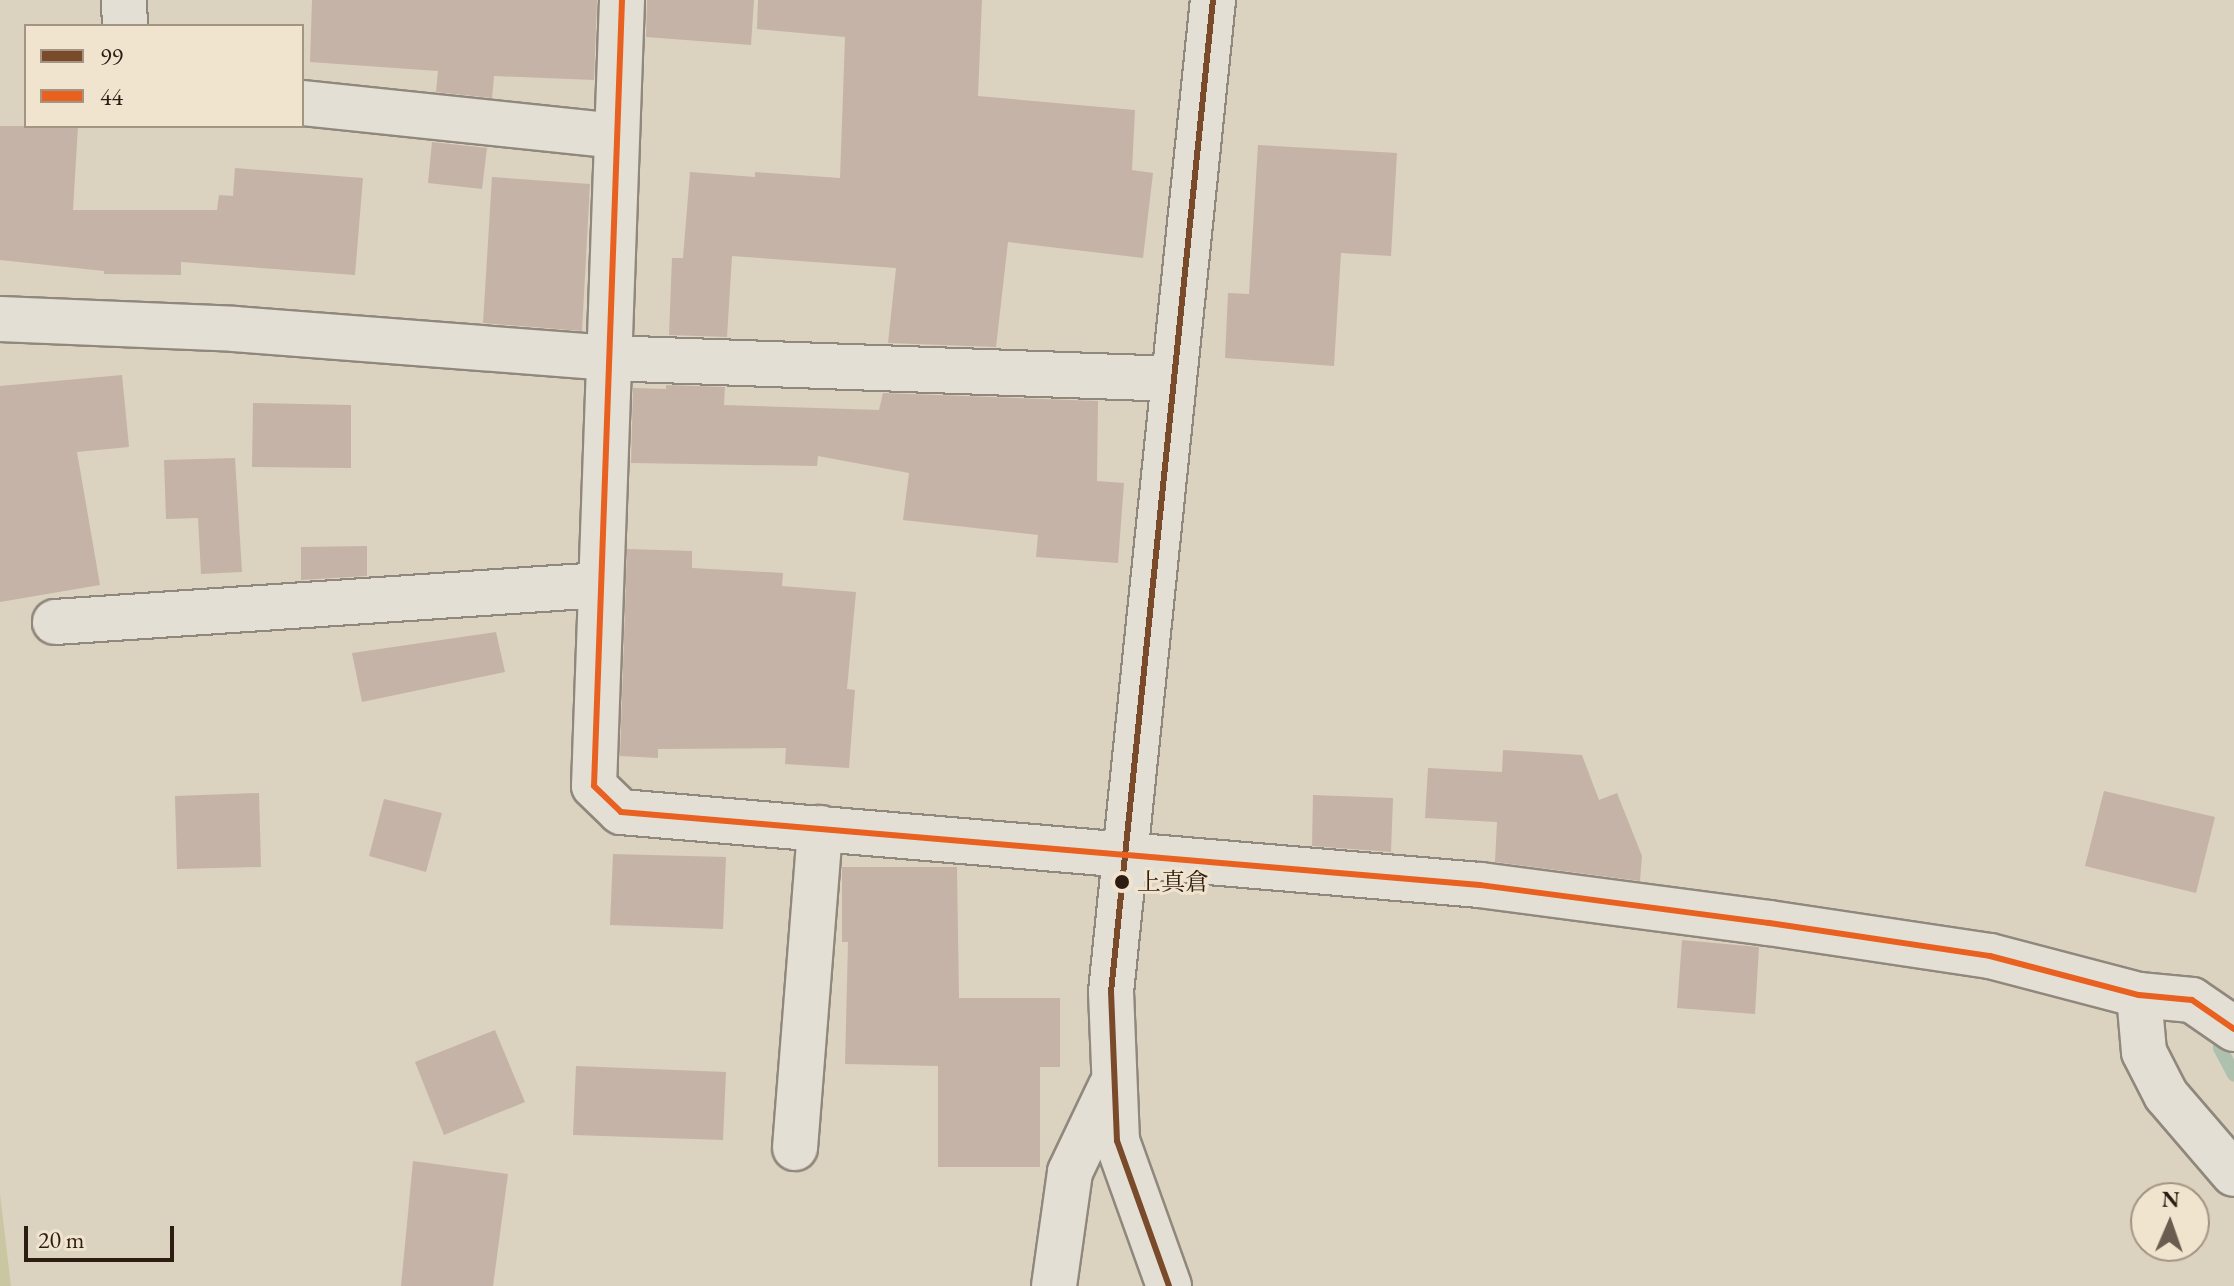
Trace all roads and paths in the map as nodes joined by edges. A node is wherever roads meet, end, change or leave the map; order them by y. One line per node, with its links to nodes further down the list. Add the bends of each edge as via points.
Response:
1 (124, 0): 4 (street)
2 (622, 0): 6 (street)
3 (1213, 0): 9 (street)
4 (125, 24)
5 (304, 103): 6 (street)
6 (615, 136): 8 (street)
7 (0, 319): 8 (street, via 234,329)
8 (607, 358): 9 (street); 10 (street)
9 (1173, 379): 13 (street)
10 (601, 585): 11 (street); 12 (street, via 594,786 621,812)
11 (55, 622)
12 (820, 828): 13 (street); 17 (street)
13 (1122, 854): 14 (street, via 1480,885 1769,923 1990,956); 16 (street, via 1111,992)
14 (2139, 995): 15 (street, via 2192,1000); 18 (street, via 2144,1052 2166,1095)
15 (2234, 1029)
16 (1112, 1083): 19 (street, via 1070,1172); 20 (street, via 1117,1141)
17 (795, 1148)
18 (2234, 1174)
19 (1054, 1286)
20 (1169, 1286)

